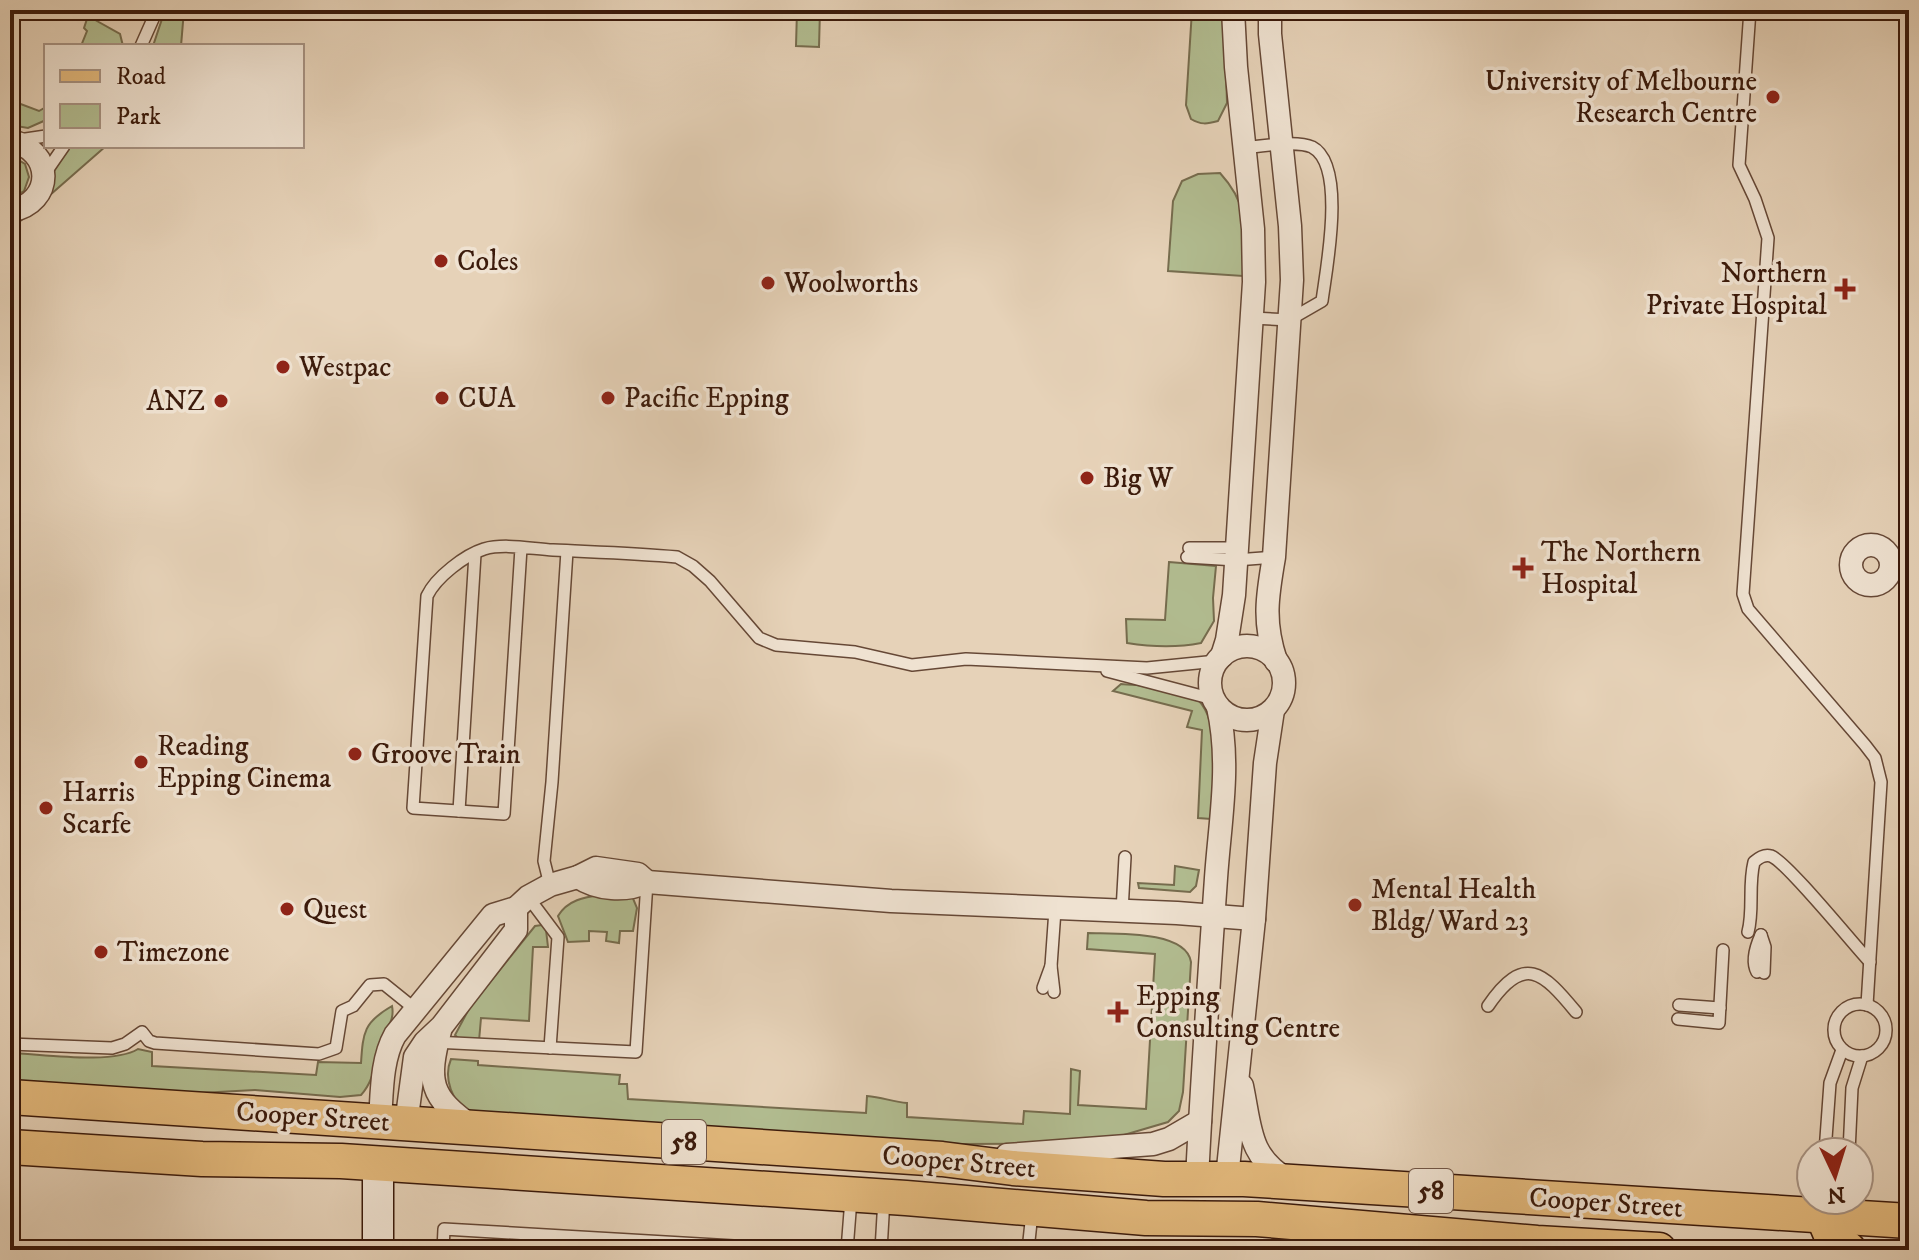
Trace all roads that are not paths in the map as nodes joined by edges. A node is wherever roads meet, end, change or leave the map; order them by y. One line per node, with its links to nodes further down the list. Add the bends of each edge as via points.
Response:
1 (157, 10): 5 (lane)
2 (1233, 10): 10 (street)
3 (1270, 10): 8 (street)
4 (1750, 10): 37 (lane, via 1739,165 1768,238 1743,594 1748,609 1857,735 1880,770)
5 (142, 44)
6 (44, 137): 7 (lane)
7 (10, 140): 11 (street, via 29,148)
8 (1281, 144): 10 (lane); 14 (street, via 1290,226); 14 (lane, via 1316,150 1331,184 1333,205 1322,301)
9 (63, 148): 11 (lane)
10 (1244, 148): 13 (street, via 1253,229)
11 (43, 175): 12 (street, via 31,203)
12 (10, 211)
13 (1252, 318): 14 (lane); 19 (street)
14 (1289, 320): 20 (street)
15 (521, 548): 16 (lane); 18 (lane, via 493,547); 26 (lane, via 504,814)
16 (567, 551): 23 (lane, via 685,560 759,638 776,645 855,652 900,664 966,659); 29 (lane, via 544,861)
17 (1188, 553): 19 (lane)
18 (475, 554): 26 (lane); 26 (lane, via 449,571 427,596 416,753 413,808)
19 (1237, 554): 20 (lane); 21 (street, via 1227,640)
20 (1274, 557): 22 (street, via 1266,619)
21 (1220, 658): 22 (street, via 1232,649 1256,648); 23 (lane, via 1147,668); 24 (street, via 1210,679)
22 (1276, 661): 25 (street, via 1283,686)
23 (1091, 667): 24 (lane)
24 (1216, 703): 25 (street, via 1226,714 1245,720); 33 (street, via 1226,779)
25 (1273, 710): 34 (street)
26 (459, 811)
27 (1125, 857): 32 (lane)
28 (647, 882): 29 (street, via 635,888 592,887 578,877); 31 (street); 48 (lane, via 636,1052)
29 (550, 885): 30 (street)
30 (522, 902): 43 (street, via 493,915); 46 (street, via 516,930); 48 (lane, via 558,937)
31 (1055, 910): 32 (street); 38 (lane)
32 (1122, 911): 33 (street)
33 (1213, 916): 34 (street); 53 (street)
34 (1254, 919): 51 (street)
35 (1748, 932): 37 (lane, via 1754,862 1772,857)
36 (1723, 950): 42 (lane)
37 (1870, 962): 40 (lane)
38 (1049, 990)
39 (1679, 1005): 42 (lane)
40 (1867, 1005): 49 (lane, via 1847,1007 1836,1018 1834,1035); 50 (lane, via 1880,1014 1885,1036 1877,1050)
41 (1488, 1006): 44 (lane, via 1516,975 1527,974 1548,979)
42 (1720, 1008): 45 (lane, via 1719,1023)
43 (415, 1009): 47 (lane, via 384,984 370,985 342,1011 336,1048 319,1054 155,1043 142,1032 112,1048); 54 (street, via 388,1048)
44 (1576, 1012)
45 (1678, 1019)
46 (435, 1037): 48 (lane); 54 (street, via 415,1057); 55 (street, via 432,1068 438,1096)
47 (10, 1044)
48 (550, 1048)
49 (1842, 1050): 50 (lane); 56 (lane, via 1830,1083)
50 (1862, 1056): 57 (lane, via 1852,1088)
51 (1238, 1066): 61 (street); 62 (street, via 1257,1150 1271,1169)
52 (10, 1097): 54 (main road, Cooper Street / 58)
53 (1200, 1121): 59 (street, via 1169,1139 1131,1148); 61 (street)
54 (393, 1123): 55 (main road, Cooper Street / 58); 60 (main road)
55 (476, 1129): 59 (main road, Cooper Street / 58)
56 (1826, 1136)
57 (1850, 1136)
58 (10, 1147): 60 (main road, Cooper Street / 58)
59 (942, 1159): 61 (main road, Cooper Street / 58, via 1028,1170)
60 (389, 1165): 63 (main road, Cooper Street / 58); 70 (street); 71 (street)
61 (1212, 1178): 62 (main road, Cooper Street / 58); 68 (main road)
62 (1294, 1183): 64 (main road, Cooper Street / 58)
63 (868, 1197): 65 (main road, Cooper Street / 58); 74 (lane); 75 (lane)
64 (1795, 1207)
65 (1033, 1209): 68 (main road, Cooper Street / 58); 76 (lane)
66 (1875, 1214): 69 (main road, Cooper Street / 58)
67 (1825, 1216): 78 (main road, via 1831,1235)
68 (1210, 1219): 77 (main road, Cooper Street / 58)
69 (1909, 1221)
70 (378, 1250)
71 (390, 1250)
72 (443, 1250): 73 (lane, via 444,1229)
73 (801, 1250)
74 (847, 1250)
75 (881, 1250)
76 (1028, 1250)
77 (1659, 1250)
78 (1849, 1250)

